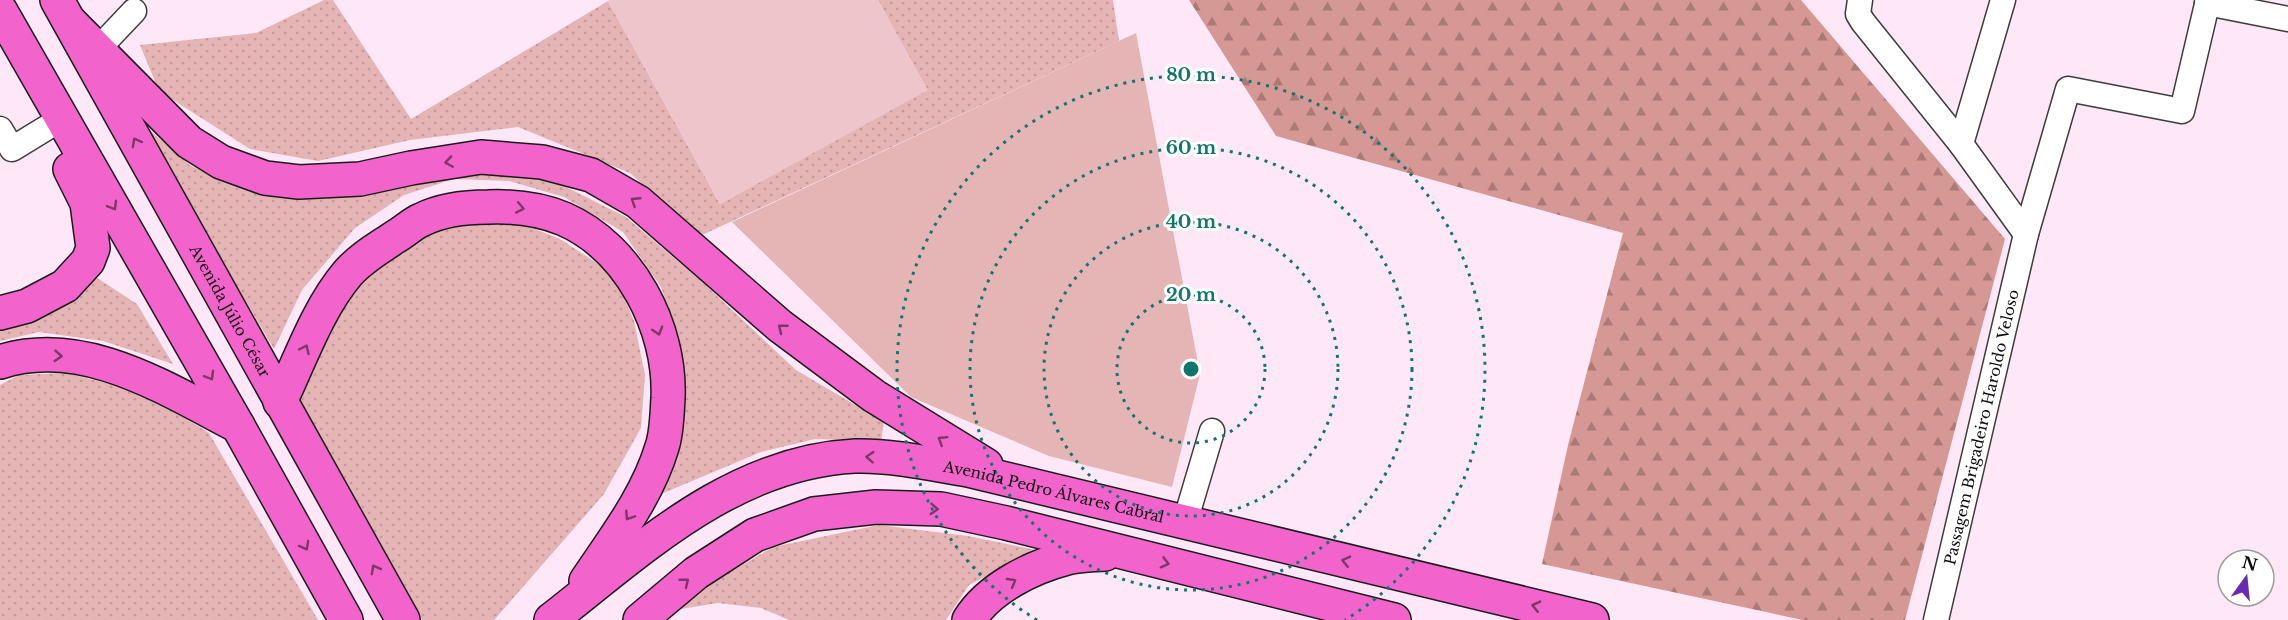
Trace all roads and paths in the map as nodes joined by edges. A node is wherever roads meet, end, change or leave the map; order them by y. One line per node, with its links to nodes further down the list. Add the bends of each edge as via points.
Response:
1 (1860, 0): 12 (street, via 1858,15)
2 (2004, 0): 12 (street)
3 (2208, 2): 7 (street); 13 (street, Passagem Brigadeiro Haroldo Veloso, via 2182,111 2068,89)
4 (0, 10): 17 (main road, one-way to 17)
5 (134, 11): 9 (street)
6 (64, 12): 9 (main road); 16 (main road, Avenida Júlio César, one-way to 6)
7 (2288, 19)
8 (0, 24): 10 (main road, via 9,63)
9 (98, 49): 19 (main road, one-way to 9, via 874,396 780,326 638,202 591,175 542,162 481,158 360,179 299,182 265,178 221,162 189,142)
10 (48, 127): 11 (street, via 12,149); 14 (main road, via 87,203 93,248 88,261 66,286 27,306)
11 (0, 129)
12 (1961, 144): 13 (street)
13 (2026, 234): 29 (street, Passagem Brigadeiro Haroldo Veloso)
14 (0, 313)
15 (0, 362): 17 (main road, one-way to 17, via 55,354 106,363 152,381)
16 (280, 402): 22 (main road, one-way to 22, via 331,297 348,273 422,219 468,207 516,206 563,219 589,234 623,267 654,317 669,375 668,406 663,446 643,495); 24 (main road, Avenida Júlio César, one-way to 16)
17 (238, 426): 23 (main road, one-way to 23)
18 (1212, 430): 20 (street)
19 (1011, 479): 20 (main road, Avenida Pedro Álvares Cabral); 22 (main road, Avenida Pedro Álvares Cabral, one-way to 22, via 904,460 856,456 808,461 751,479 674,523)
20 (1185, 522): 28 (main road, Avenida Pedro Álvares Cabral, one-way to 20)
21 (1123, 552): 25 (main road, one-way to 21, via 696,573 755,535 814,514 843,509 940,509); 26 (main road, one-way to 21, via 978,606 997,591 1047,565 1069,558); 27 (main road, one-way to 27)
22 (561, 612)
23 (346, 620)
24 (404, 620)
25 (640, 620)
26 (969, 620)
27 (1394, 620)
28 (1593, 620)
29 (1936, 620)

